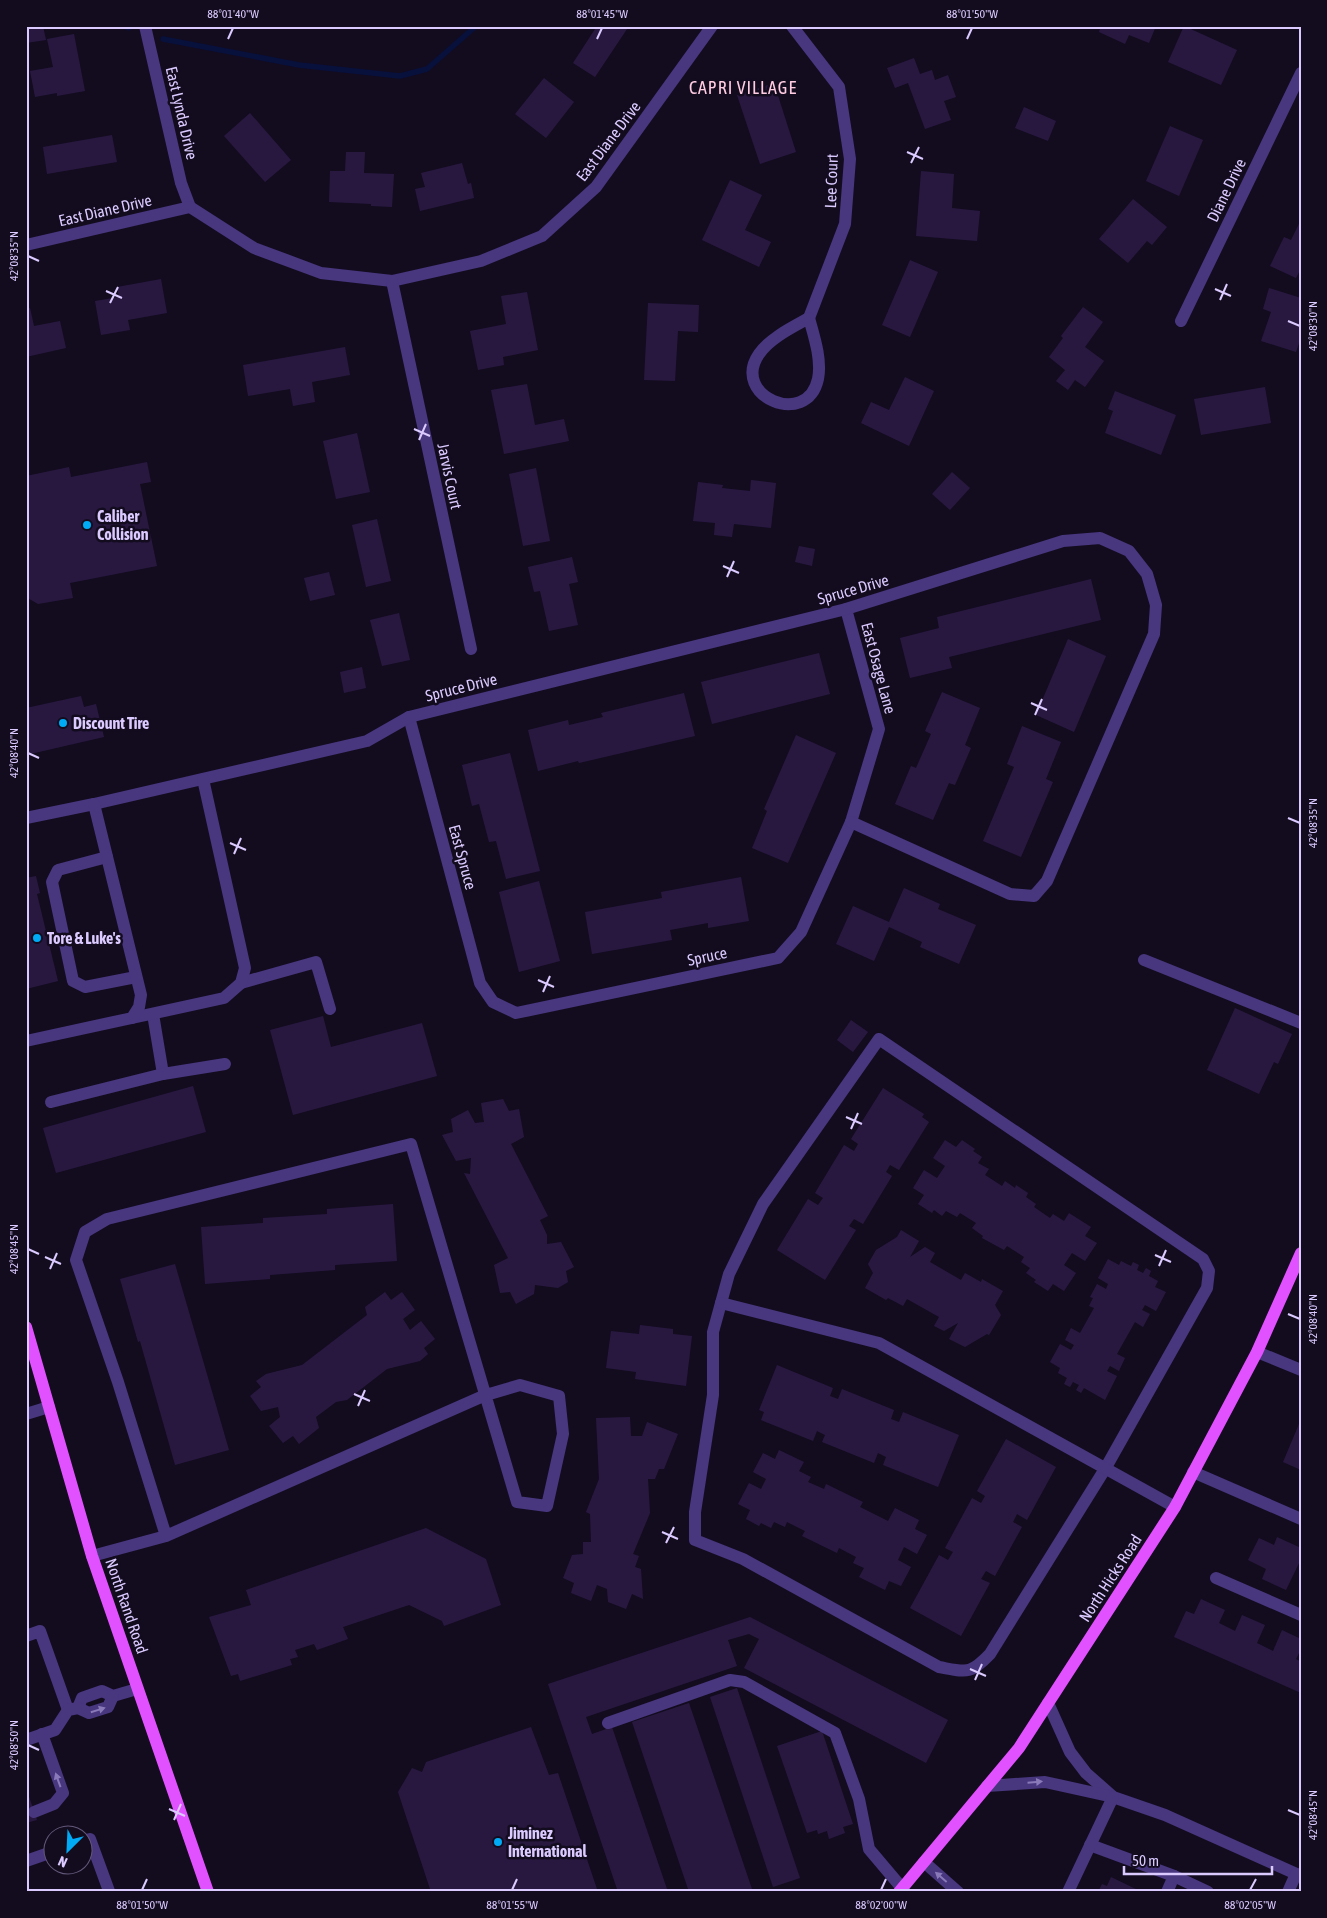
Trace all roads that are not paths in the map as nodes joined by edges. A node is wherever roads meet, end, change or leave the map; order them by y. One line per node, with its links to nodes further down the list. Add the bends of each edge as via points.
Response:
1 (144, 26): 5 (street, East Lynda Drive, via 181,182)
2 (712, 26): 7 (street, East Diane Drive, via 596,187 542,236 481,261)
3 (792, 26): 8 (street, Lee Court, via 839,88 850,159 845,224)
4 (1301, 73): 9 (street, Diane Drive)
5 (190, 207): 6 (street, East Diane Drive); 7 (street, East Diane Drive, via 254,248 321,273)
6 (26, 245)
7 (392, 281): 11 (street, Jarvis Court)
8 (809, 318): 8 (street, via 777,338 757,358 753,373 755,383 761,393 778,404 794,404 808,396 815,387 818,377 816,342)
9 (1181, 321)
10 (846, 609): 12 (street, Spruce Drive); 16 (street, East Osage Lane, via 879,729); 16 (street, Spruce Drive, via 1063,542 1100,538 1129,551 1147,574 1156,605 1154,634 1047,881 1034,896 1010,894)
11 (471, 649)
12 (409, 717): 13 (street, Spruce Drive, via 367,741); 21 (street, East Spruce, via 480,983)
13 (202, 779): 14 (street, Spruce Drive); 20 (street, via 245,968)
14 (94, 804): 15 (street, Spruce Drive); 17 (street)
15 (26, 818)
16 (851, 822): 21 (street, Spruce, via 801,932 778,958 516,1013)
17 (107, 857): 19 (street); 19 (street, via 58,870 52,882 73,981 85,987)
18 (1144, 960): 25 (street)
19 (136, 976): 24 (street, via 141,995 139,1007)
20 (241, 982): 22 (street, via 313,957); 23 (street, via 224,998)
21 (493, 1002)
22 (330, 1008)
23 (153, 1014): 24 (street); 28 (street)
24 (132, 1018): 26 (street)
25 (1301, 1023)
26 (26, 1041)
27 (225, 1064): 28 (street)
28 (163, 1074): 29 (street)
29 (51, 1102)
30 (1301, 1253): 33 (main road, North Hicks Road)
31 (721, 1303): 38 (street, via 879,1343); 38 (street, via 712,1332 713,1394 696,1512 696,1540 743,1559 940,1667 963,1671 977,1668 990,1654); 38 (street, via 729,1274 763,1204 880,1039 1203,1259 1209,1272 1207,1288)
32 (26, 1327): 36 (main road, North Rand Road)
33 (1257, 1352): 34 (street); 39 (main road, North Hicks Road)
34 (1301, 1370)
35 (486, 1395): 35 (street, via 520,1385 559,1396 563,1434 547,1506 517,1502); 42 (street); 42 (street, via 411,1144 107,1218 85,1232 76,1260)
36 (49, 1407): 37 (street); 43 (main road, North Rand Road)
37 (26, 1414)
38 (1106, 1469): 40 (street)
39 (1193, 1472): 40 (main road, North Hicks Road); 41 (street)
40 (1176, 1507): 48 (main road, North Hicks Road)
41 (1301, 1519)
42 (166, 1536): 43 (street)
43 (92, 1556): 47 (main road, North Rand Road)
44 (1216, 1578): 45 (street)
45 (1301, 1615)
46 (26, 1636): 49 (street, via 40,1631)
47 (137, 1689): 49 (street, via 113,1696 108,1706 89,1712); 65 (main road, North Rand Road)
48 (1048, 1703): 53 (main road, North Hicks Road, via 1019,1748); 54 (street, via 1070,1752 1086,1773)
49 (73, 1709): 51 (street, via 55,1730)
50 (608, 1723): 63 (street, via 730,1680 744,1682 835,1733 859,1799 869,1849)
51 (42, 1734): 52 (street); 55 (street, one-way to 51, via 54,1804 63,1793)
52 (26, 1740)
53 (987, 1786): 54 (street, one-way to 54, via 1045,1782); 60 (main road, North Hicks Road)
54 (1113, 1797): 57 (street); 61 (street, via 1165,1815)
55 (34, 1812)
56 (92, 1844): 64 (street)
57 (1090, 1845): 62 (street); 67 (street)
58 (42, 1855): 59 (street)
59 (26, 1861)
60 (924, 1862): 63 (main road, North Hicks Road); 66 (street, one-way to 60)
61 (1298, 1875): 70 (street)
62 (1174, 1876): 68 (street); 69 (street)
63 (901, 1890)
64 (107, 1892)
65 (208, 1892)
66 (958, 1892)
67 (1068, 1892)
68 (1167, 1892)
69 (1208, 1892)
70 (1288, 1892)

